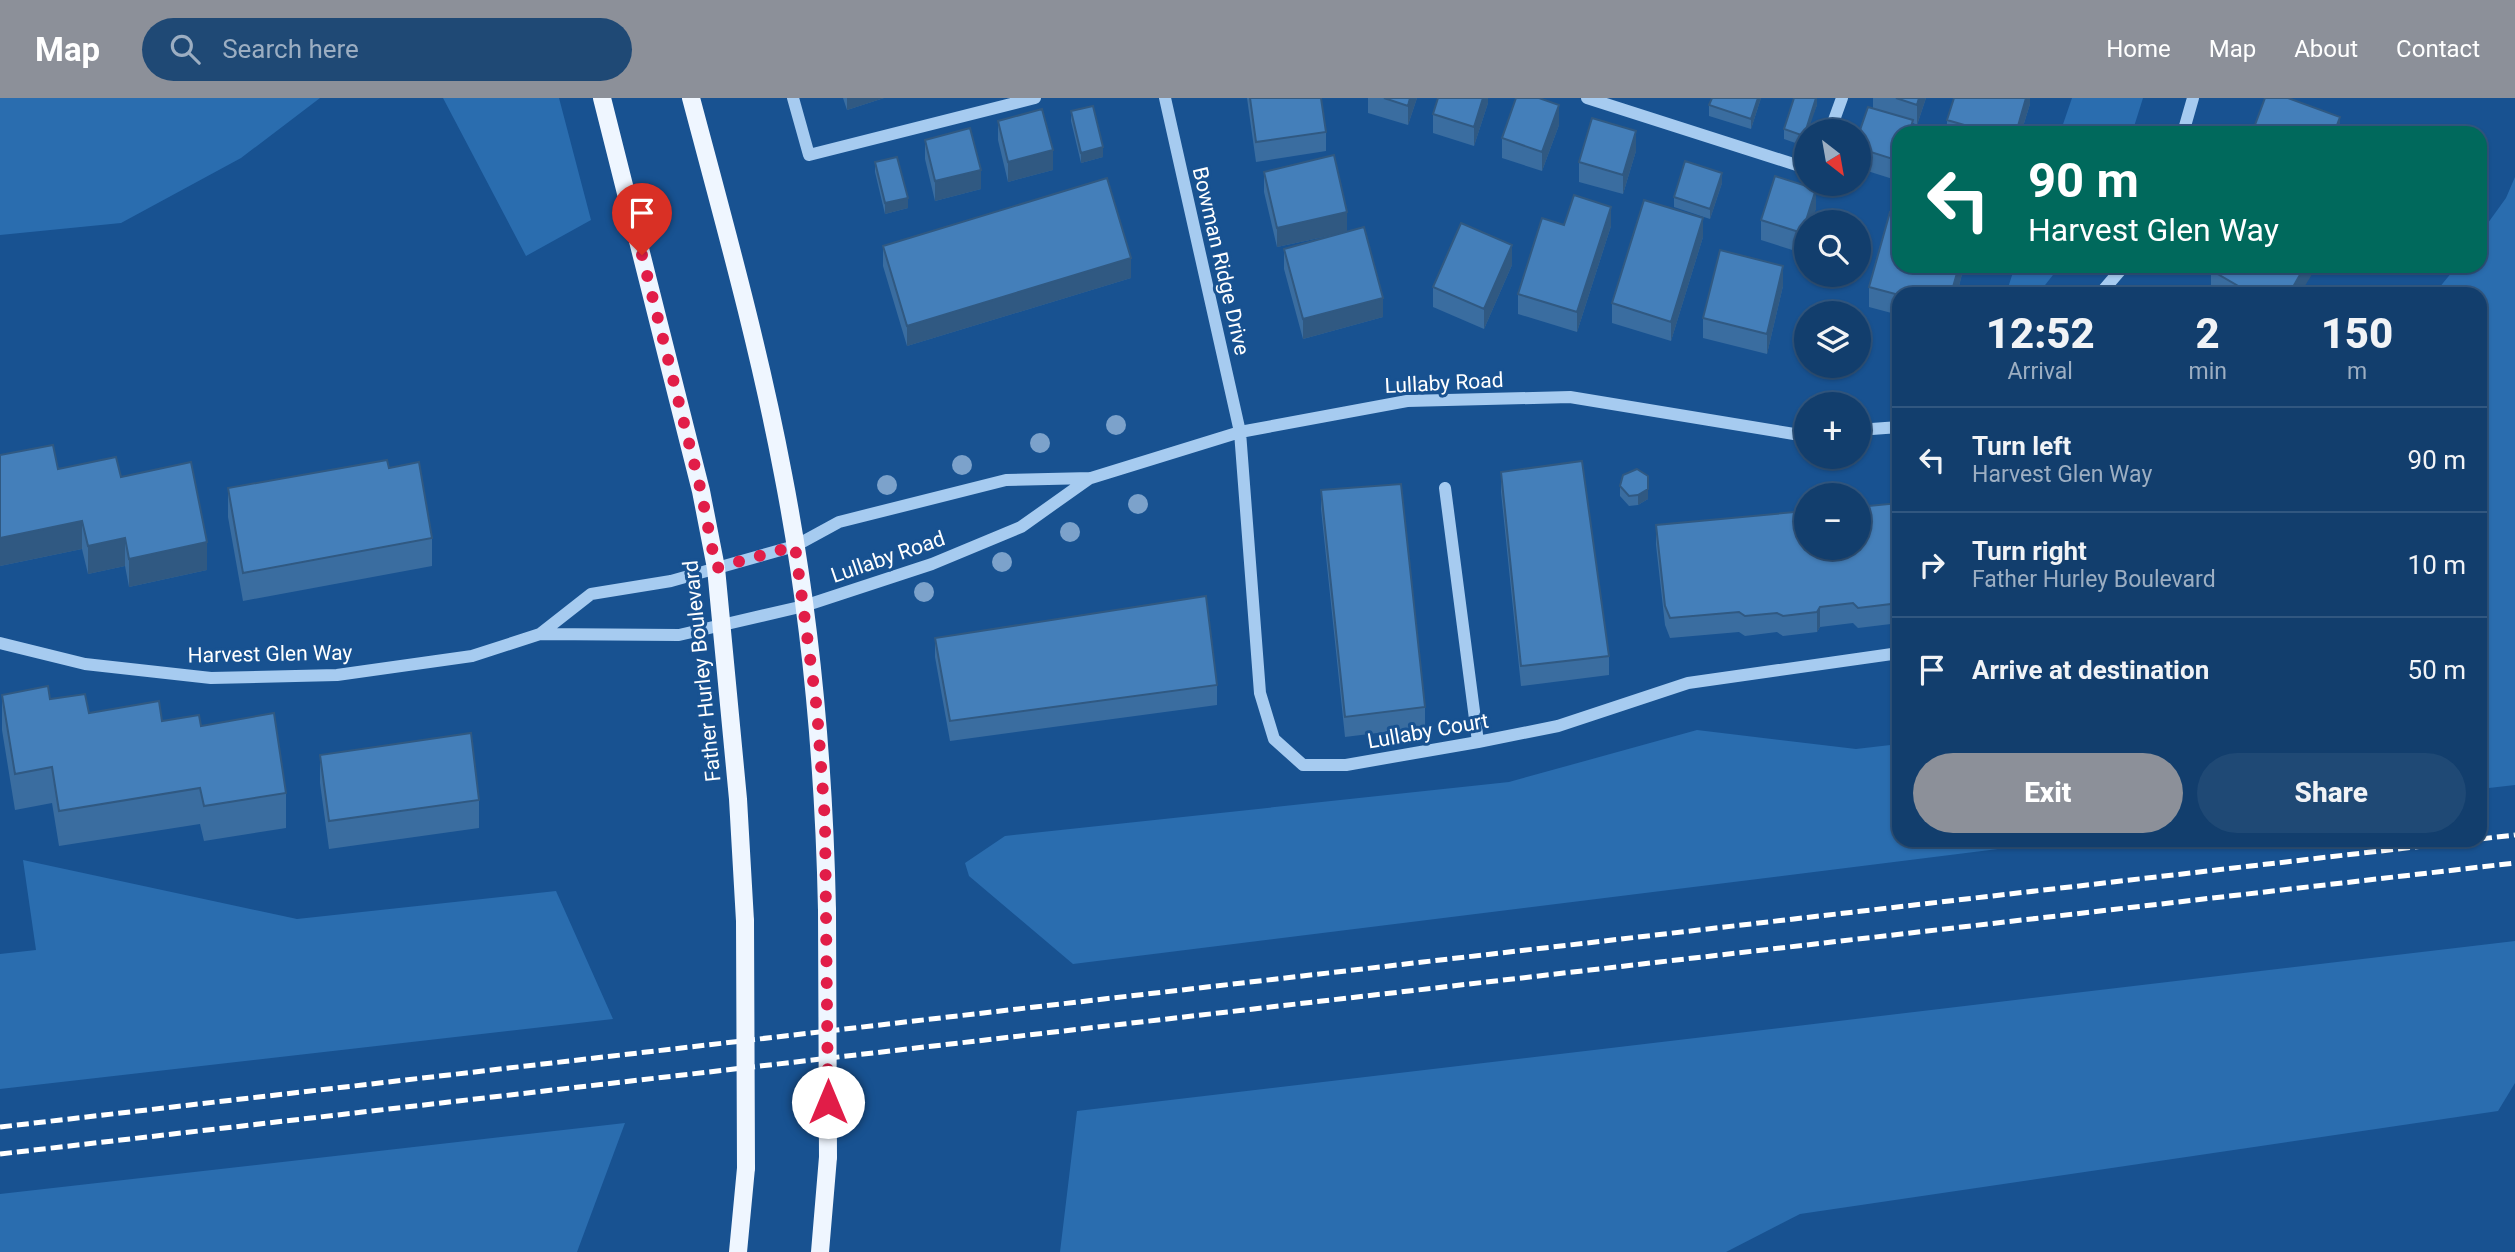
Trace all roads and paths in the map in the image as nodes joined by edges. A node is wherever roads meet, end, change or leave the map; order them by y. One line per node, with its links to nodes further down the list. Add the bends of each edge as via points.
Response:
1 (602, 98): 21 (main road, Father Hurley Boulevard, via 701,491)
2 (691, 98): 20 (main road, via 770,415)
3 (793, 98): 4 (street, via 809,155)
4 (1035, 98)
5 (1165, 98): 16 (street, Bowman Ridge Drive)
6 (1587, 98): 11 (street)
7 (1842, 98): 9 (street)
8 (2193, 98): 10 (street)
9 (1834, 119)
10 (2185, 126)
11 (1794, 164)
12 (2118, 273): 13 (street)
13 (2107, 287)
14 (1892, 428): 15 (street)
15 (1871, 429)
16 (1240, 432): 17 (street, Lullaby Road, via 1407,401 1570,397); 18 (street, Lullaby Road); 27 (street, Lullaby Court, via 1260,693 1274,739 1303,765 1346,765)
17 (1794, 434)
18 (1090, 478): 20 (street, Lullaby Road, via 1006,480 839,522); 22 (street, Lullaby Road, via 1021,527 932,564)
19 (1446, 488): 27 (street)
20 (795, 546): 21 (street, Harvest Glen Way); 22 (main road)
21 (716, 568): 23 (main road, Father Hurley Boulevard); 24 (street, Harvest Glen Way, via 671,581 591,594)
22 (804, 606): 23 (street, Harvest Glen Way); 29 (main road, bridge, via 825,821 828,1157)
23 (722, 627): 24 (street, Harvest Glen Way, via 679,635); 28 (main road, Father Hurley Boulevard, bridge, via 745,921 746,1168)
24 (540, 634): 25 (street, Harvest Glen Way, via 472,656 337,675 211,678 85,664)
25 (0, 643)
26 (1892, 654): 27 (street, Lullaby Court, via 1688,683 1558,726)
27 (1478, 742)
28 (738, 1252)
29 (820, 1252)

